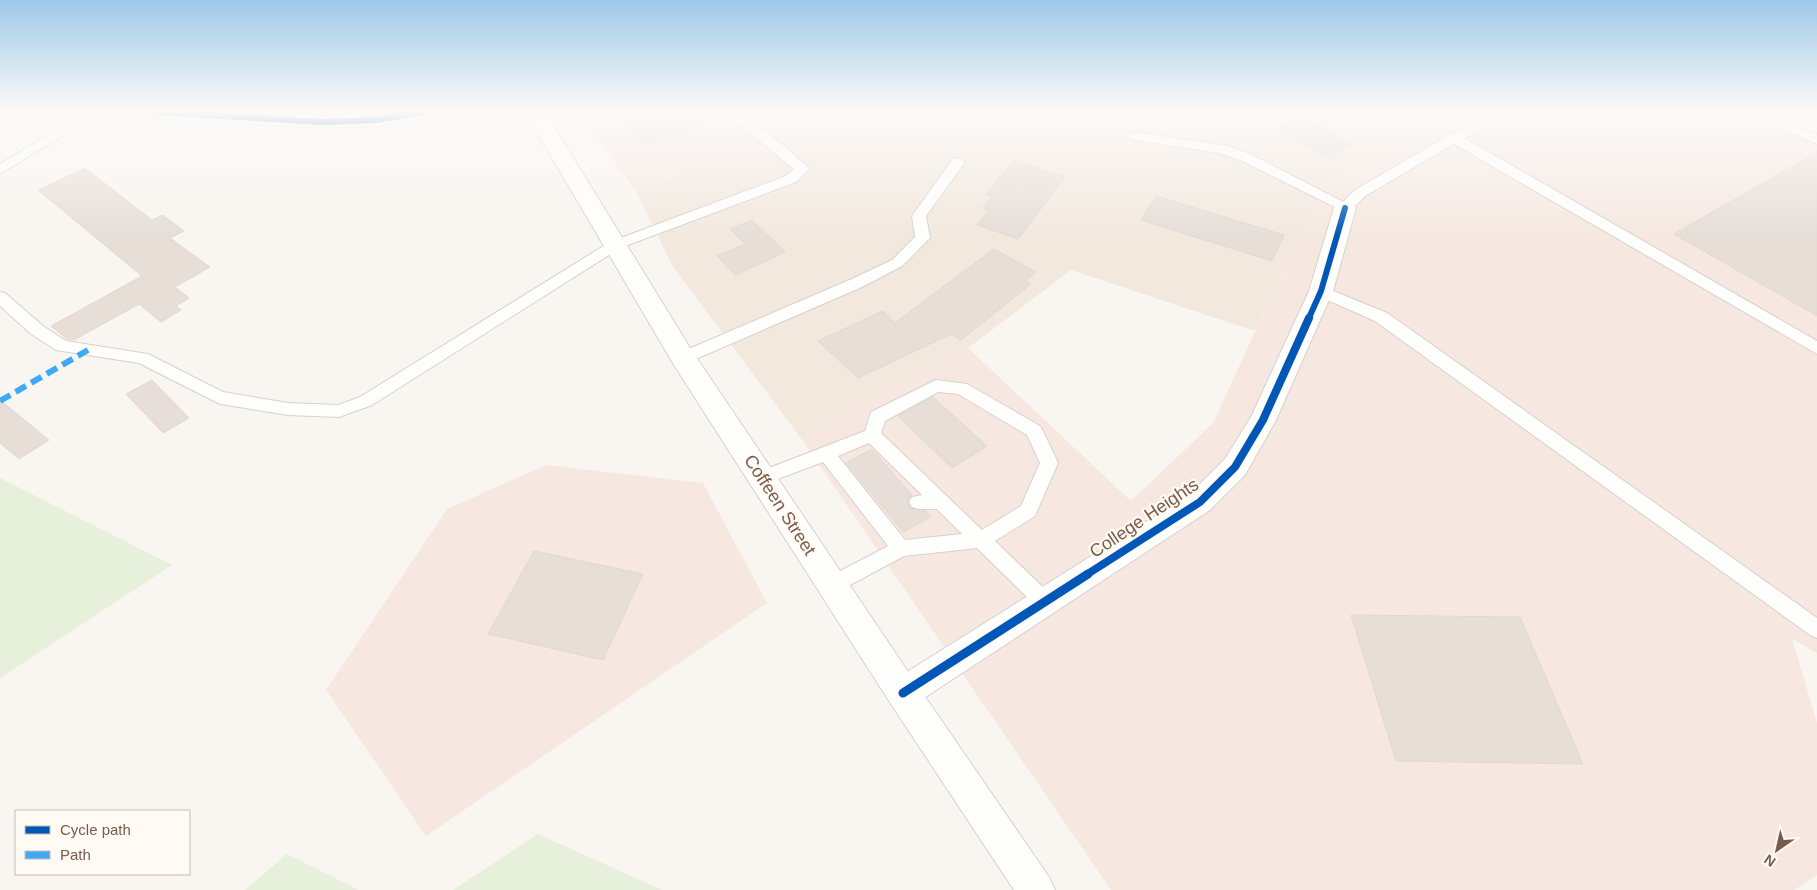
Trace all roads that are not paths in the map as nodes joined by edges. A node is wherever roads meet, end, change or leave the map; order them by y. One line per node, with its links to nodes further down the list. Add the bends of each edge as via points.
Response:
1 (23, 154): 8 (lane)
2 (560, 154): 10 (street, Coffeen Street)
3 (784, 154): 10 (lane, via 802,169 791,179)
4 (1235, 154): 9 (lane)
5 (1427, 154): 9 (lane, via 1360,193)
6 (1481, 154): 13 (lane)
7 (958, 162): 14 (lane, via 919,216 924,238 897,263)
8 (0, 170)
9 (1345, 208): 11 (street, College Heights)
10 (615, 245): 12 (lane, via 366,401 339,410 288,410 220,398 142,358 62,346 36,330); 14 (street, Coffeen Street)
11 (1321, 291): 23 (street, College Heights, via 1263,420 1235,467 1200,502); 24 (lane, via 1381,317)
12 (0, 297)
13 (1817, 348)
14 (683, 358): 17 (street, Coffeen Street)
15 (872, 435): 16 (lane); 19 (lane, via 906,478); 20 (lane, via 877,417 936,386 961,388 1034,431 1049,463 1028,511)
16 (826, 453): 17 (lane); 21 (lane, via 872,504)
17 (762, 478): 22 (street, Coffeen Street)
18 (918, 502): 19 (lane)
19 (941, 502): 20 (lane)
20 (981, 540): 21 (lane); 23 (lane)
21 (900, 548): 22 (lane)
22 (832, 585): 25 (street, Coffeen Street)
23 (1045, 602): 25 (street, College Heights)
24 (1817, 629)
25 (904, 693): 26 (street, Coffeen Street)
26 (1036, 890)

